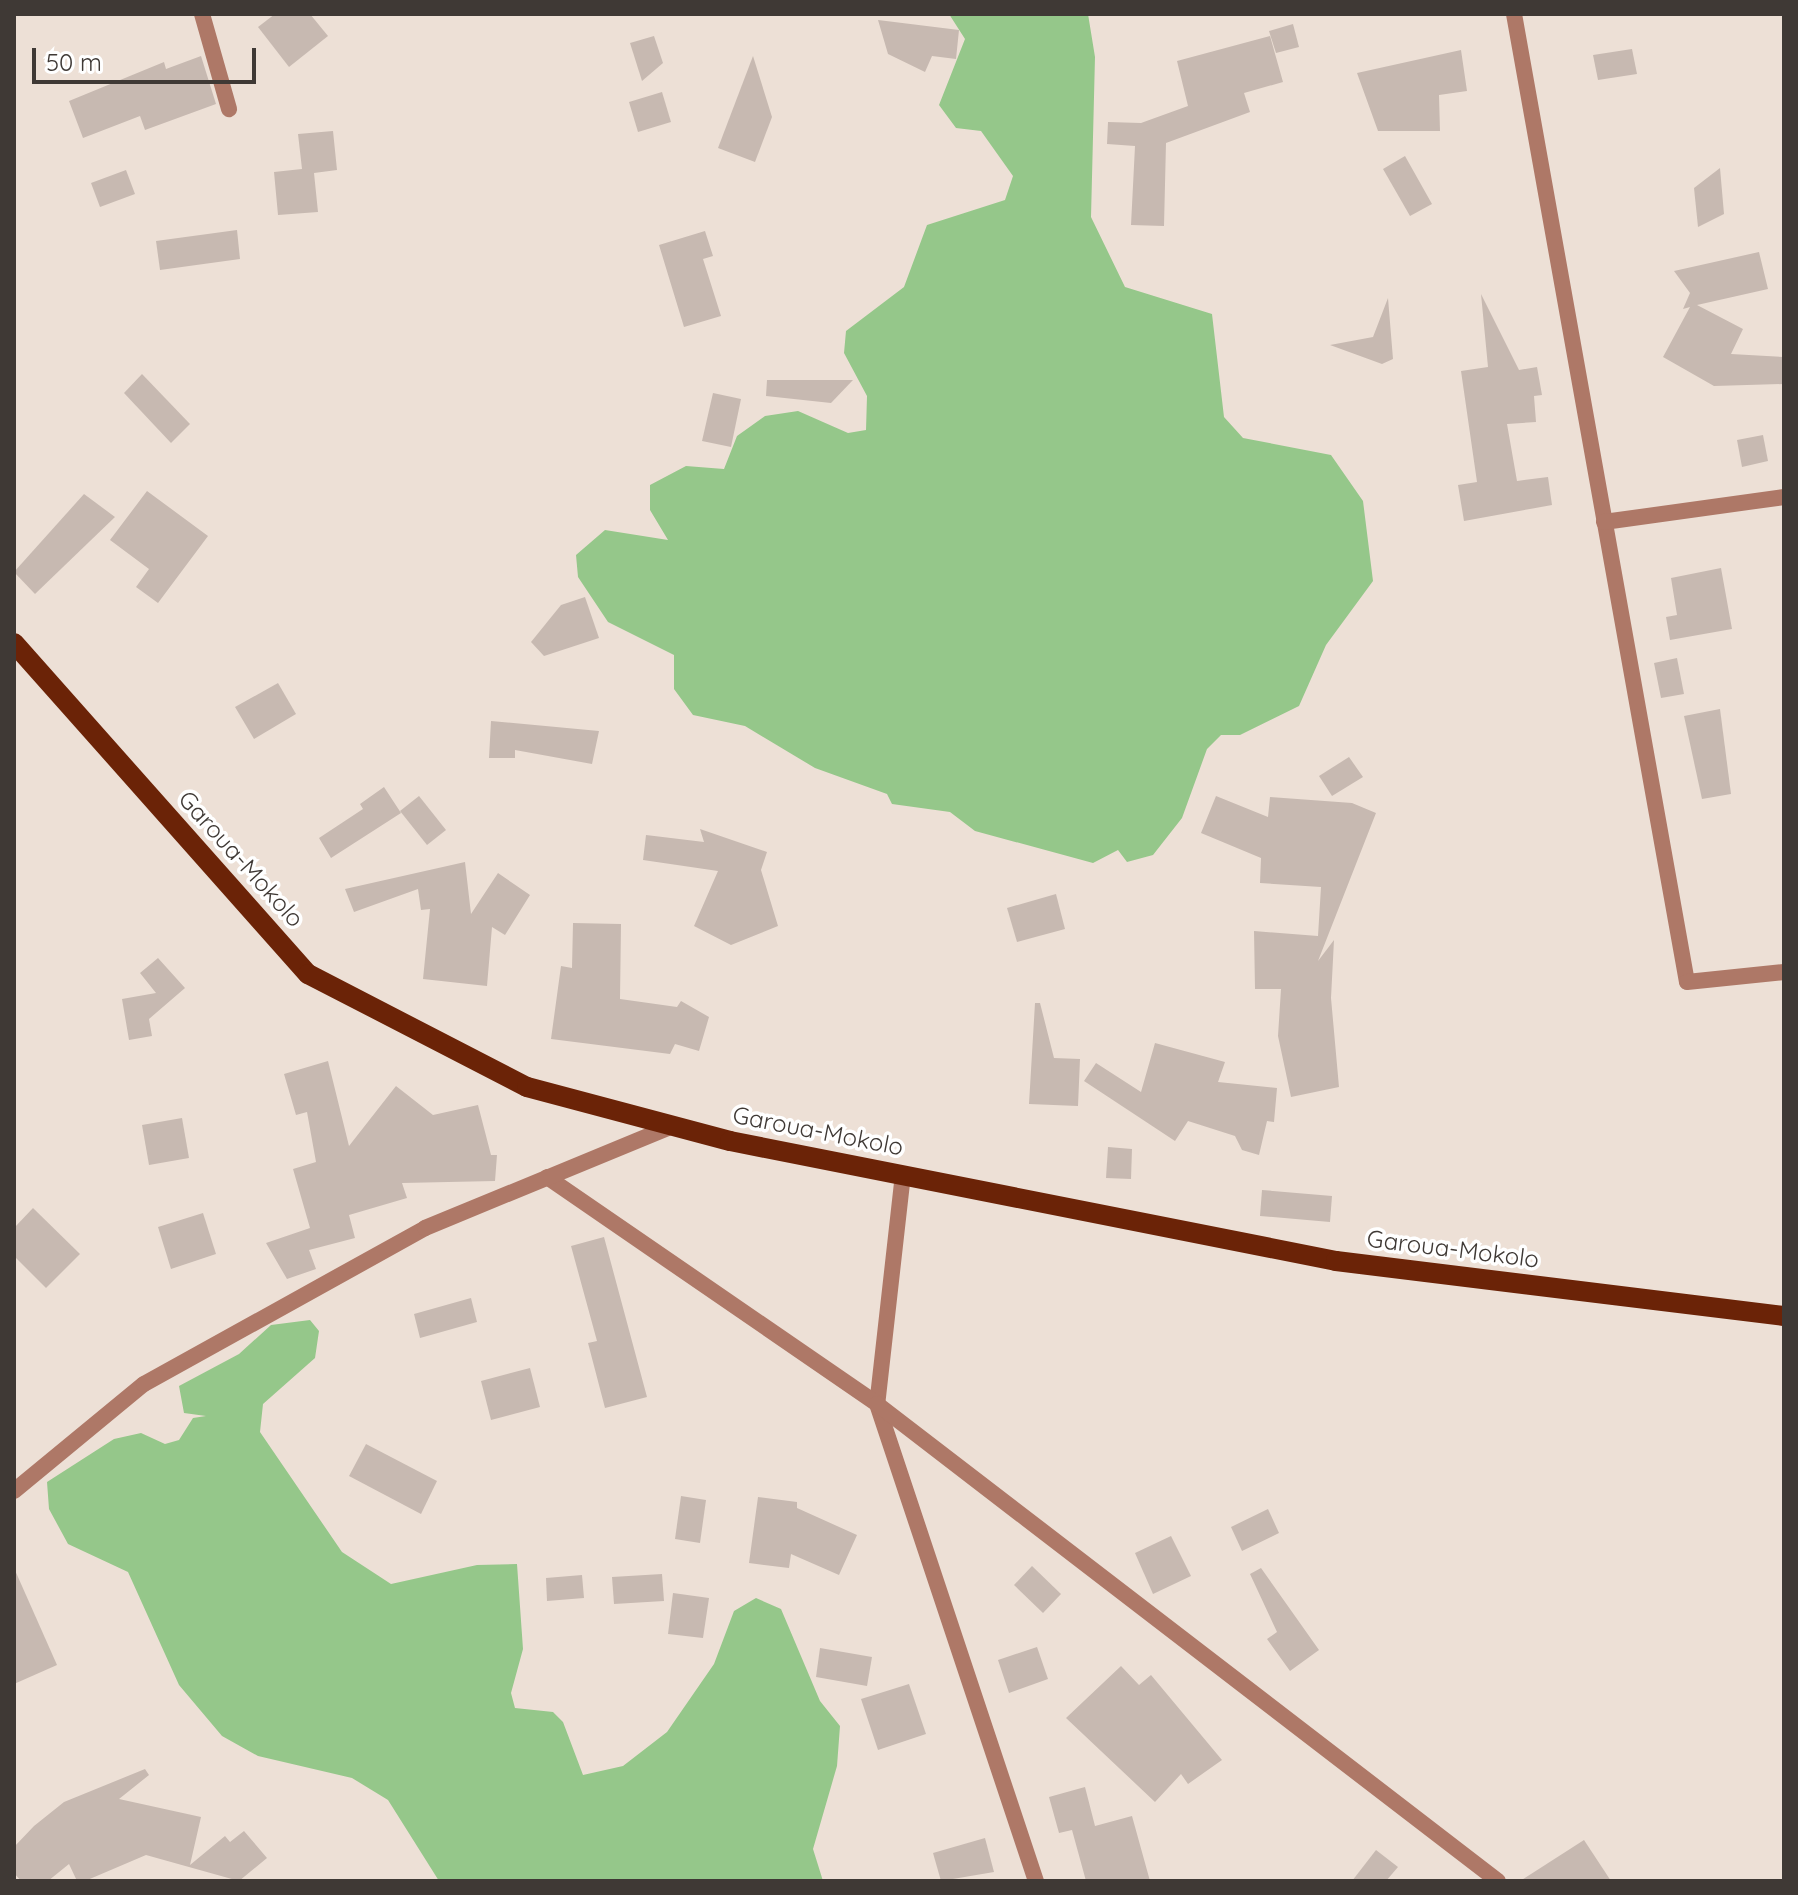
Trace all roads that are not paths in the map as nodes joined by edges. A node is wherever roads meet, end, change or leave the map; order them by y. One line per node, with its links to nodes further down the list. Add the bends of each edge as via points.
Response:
1 (202, 14): 3 (street)
2 (1514, 14): 5 (street)
3 (229, 109)
4 (1784, 497): 5 (street)
5 (1604, 522): 7 (street, via 1687,982)
6 (18, 653): 8 (main road, Garoua-Mokolo, via 308,974 527,1087)
7 (1784, 972)
8 (672, 1126): 9 (main road, Garoua-Mokolo); 10 (street)
9 (903, 1174): 11 (main road, Garoua-Mokolo, via 1336,1261); 12 (street)
10 (547, 1177): 12 (street); 13 (street, via 425,1228 144,1384)
11 (1784, 1316)
12 (877, 1404): 14 (street); 15 (street)
13 (14, 1491)
14 (1036, 1881)
15 (1498, 1881)

